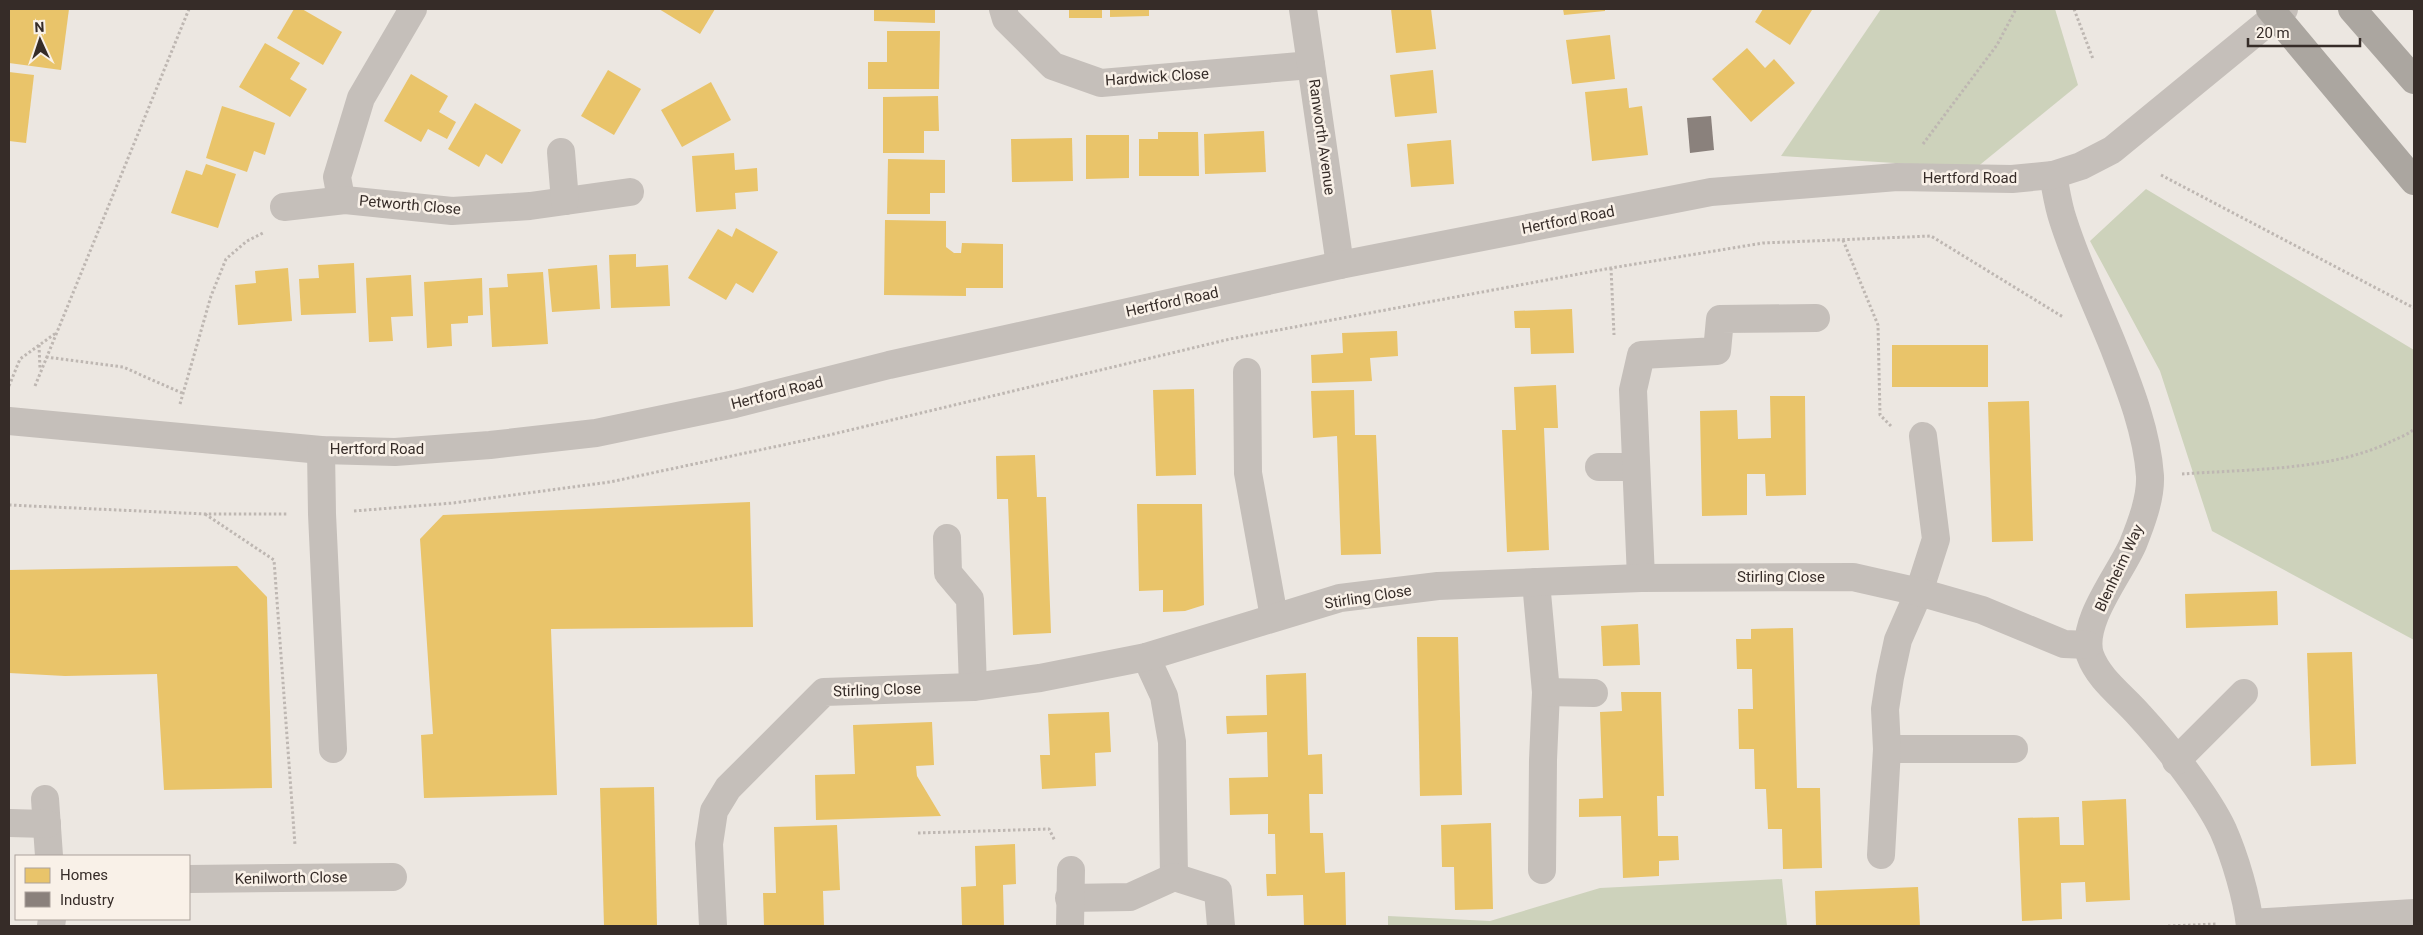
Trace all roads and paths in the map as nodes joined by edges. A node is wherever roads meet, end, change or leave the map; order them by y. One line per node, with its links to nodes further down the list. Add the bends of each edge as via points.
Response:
1 (189, 9): 25 (path)
2 (413, 9): 18 (street, Petworth Close, via 361,98 337,177)
3 (1003, 9): 10 (street, Hardwick Close, via 1006,19 1053,66 1101,83)
4 (1303, 9): 10 (street, Ranworth Avenue)
5 (2016, 9): 15 (path, via 1997,45)
6 (2074, 9): 9 (path)
7 (2352, 9): 11 (highway)
8 (2276, 11): 14 (street, Hertford Road, via 2112,150); 16 (highway)
9 (2093, 59)
10 (1311, 65): 22 (street, Ranworth Avenue)
11 (2414, 80)
12 (561, 152): 19 (street)
13 (2161, 175): 23 (path)
14 (2053, 176): 15 (street, Hertford Road, via 2012,179); 27 (street, Blenheim Way, via 2063,219)
15 (1897, 177): 22 (street, Hertford Road, via 1711,192)
16 (2414, 181)
17 (630, 192): 19 (street, Petworth Close)
18 (345, 200): 19 (street, Petworth Close, via 452,211); 20 (street, Petworth Close)
19 (565, 201)
20 (284, 208): 33 (path, via 285,226 247,241 226,259)
21 (1843, 240): 27 (path, via 1931,236); 36 (path, via 1878,325 1880,415 1900,435); 44 (path, via 1762,243 1690,254 1230,339 825,436 610,482 453,503)
22 (1340, 265): 38 (street, Hertford Road, via 596,433 395,452)
23 (2414, 308)
24 (1816, 318): 40 (street, via 1720,319 1717,351 1641,355 1633,390)
25 (56, 333): 26 (path); 28 (path)
26 (39, 345): 29 (path); 31 (path, via 20,359)
27 (2113, 347): 41 (street, Blenheim Way, via 2135,404)
28 (46, 357): 29 (path); 33 (path, via 123,367)
29 (40, 372): 32 (path)
30 (1247, 372): 49 (street, via 1248,473)
31 (9, 386)
32 (35, 386)
33 (182, 393): 37 (path)
34 (9, 421): 37 (street, Hertford Road)
35 (2414, 429): 41 (path, via 2383,446 2321,462)
36 (1923, 436): 48 (street, via 1936,539)
37 (173, 437): 38 (street, Hertford Road)
38 (321, 450): 44 (street)
39 (1599, 467): 40 (street)
40 (1636, 467): 46 (street)
41 (2150, 477): 50 (street, Blenheim Way, via 2136,537 2102,602)
42 (9, 505): 43 (path)
43 (204, 514): 44 (path); 68 (path, via 274,560)
44 (322, 514): 56 (street)
45 (947, 538): 52 (street, via 948,572 970,599)
46 (1641, 578): 47 (street, Stirling Close); 48 (street, Stirling Close, via 1853,577)
47 (1536, 582): 49 (street, Stirling Close, via 1438,586 1349,597); 53 (street)
48 (1919, 592): 50 (street, Stirling Close, via 1982,610 2064,644); 57 (street, via 1898,640 1890,677 1885,709)
49 (1274, 617): 51 (street, Stirling Close)
50 (2088, 645): 59 (street, via 2094,664 2104,679 2140,716)
51 (1146, 657): 52 (street, Stirling Close, via 1040,678); 67 (street, via 1164,696 1172,742)
52 (973, 687): 73 (street, Stirling Close, via 824,692 728,788 714,811 709,844)
53 (1546, 692): 54 (street); 65 (street)
54 (1594, 693)
55 (2244, 693): 59 (street)
56 (333, 749)
57 (1887, 749): 58 (street); 63 (street)
58 (2014, 750)
59 (2176, 761): 72 (street, via 2222,830 2237,871)
60 (9, 822): 62 (street, via 46,812)
61 (918, 832): 64 (path, via 1049,829)
62 (49, 855)
63 (1881, 855)
64 (1071, 870): 70 (street)
65 (1542, 870)
66 (393, 877): 68 (street, Kenilworth Close)
67 (1174, 877): 70 (street, via 1130,896); 75 (street, via 1218,891)
68 (297, 878): 69 (street, Kenilworth Close)
69 (190, 879)
70 (1070, 898): 74 (street)
71 (2414, 913): 72 (street)
72 (2250, 925): 76 (path)
73 (713, 926)
74 (1070, 926)
75 (1221, 926)
76 (2168, 926)

